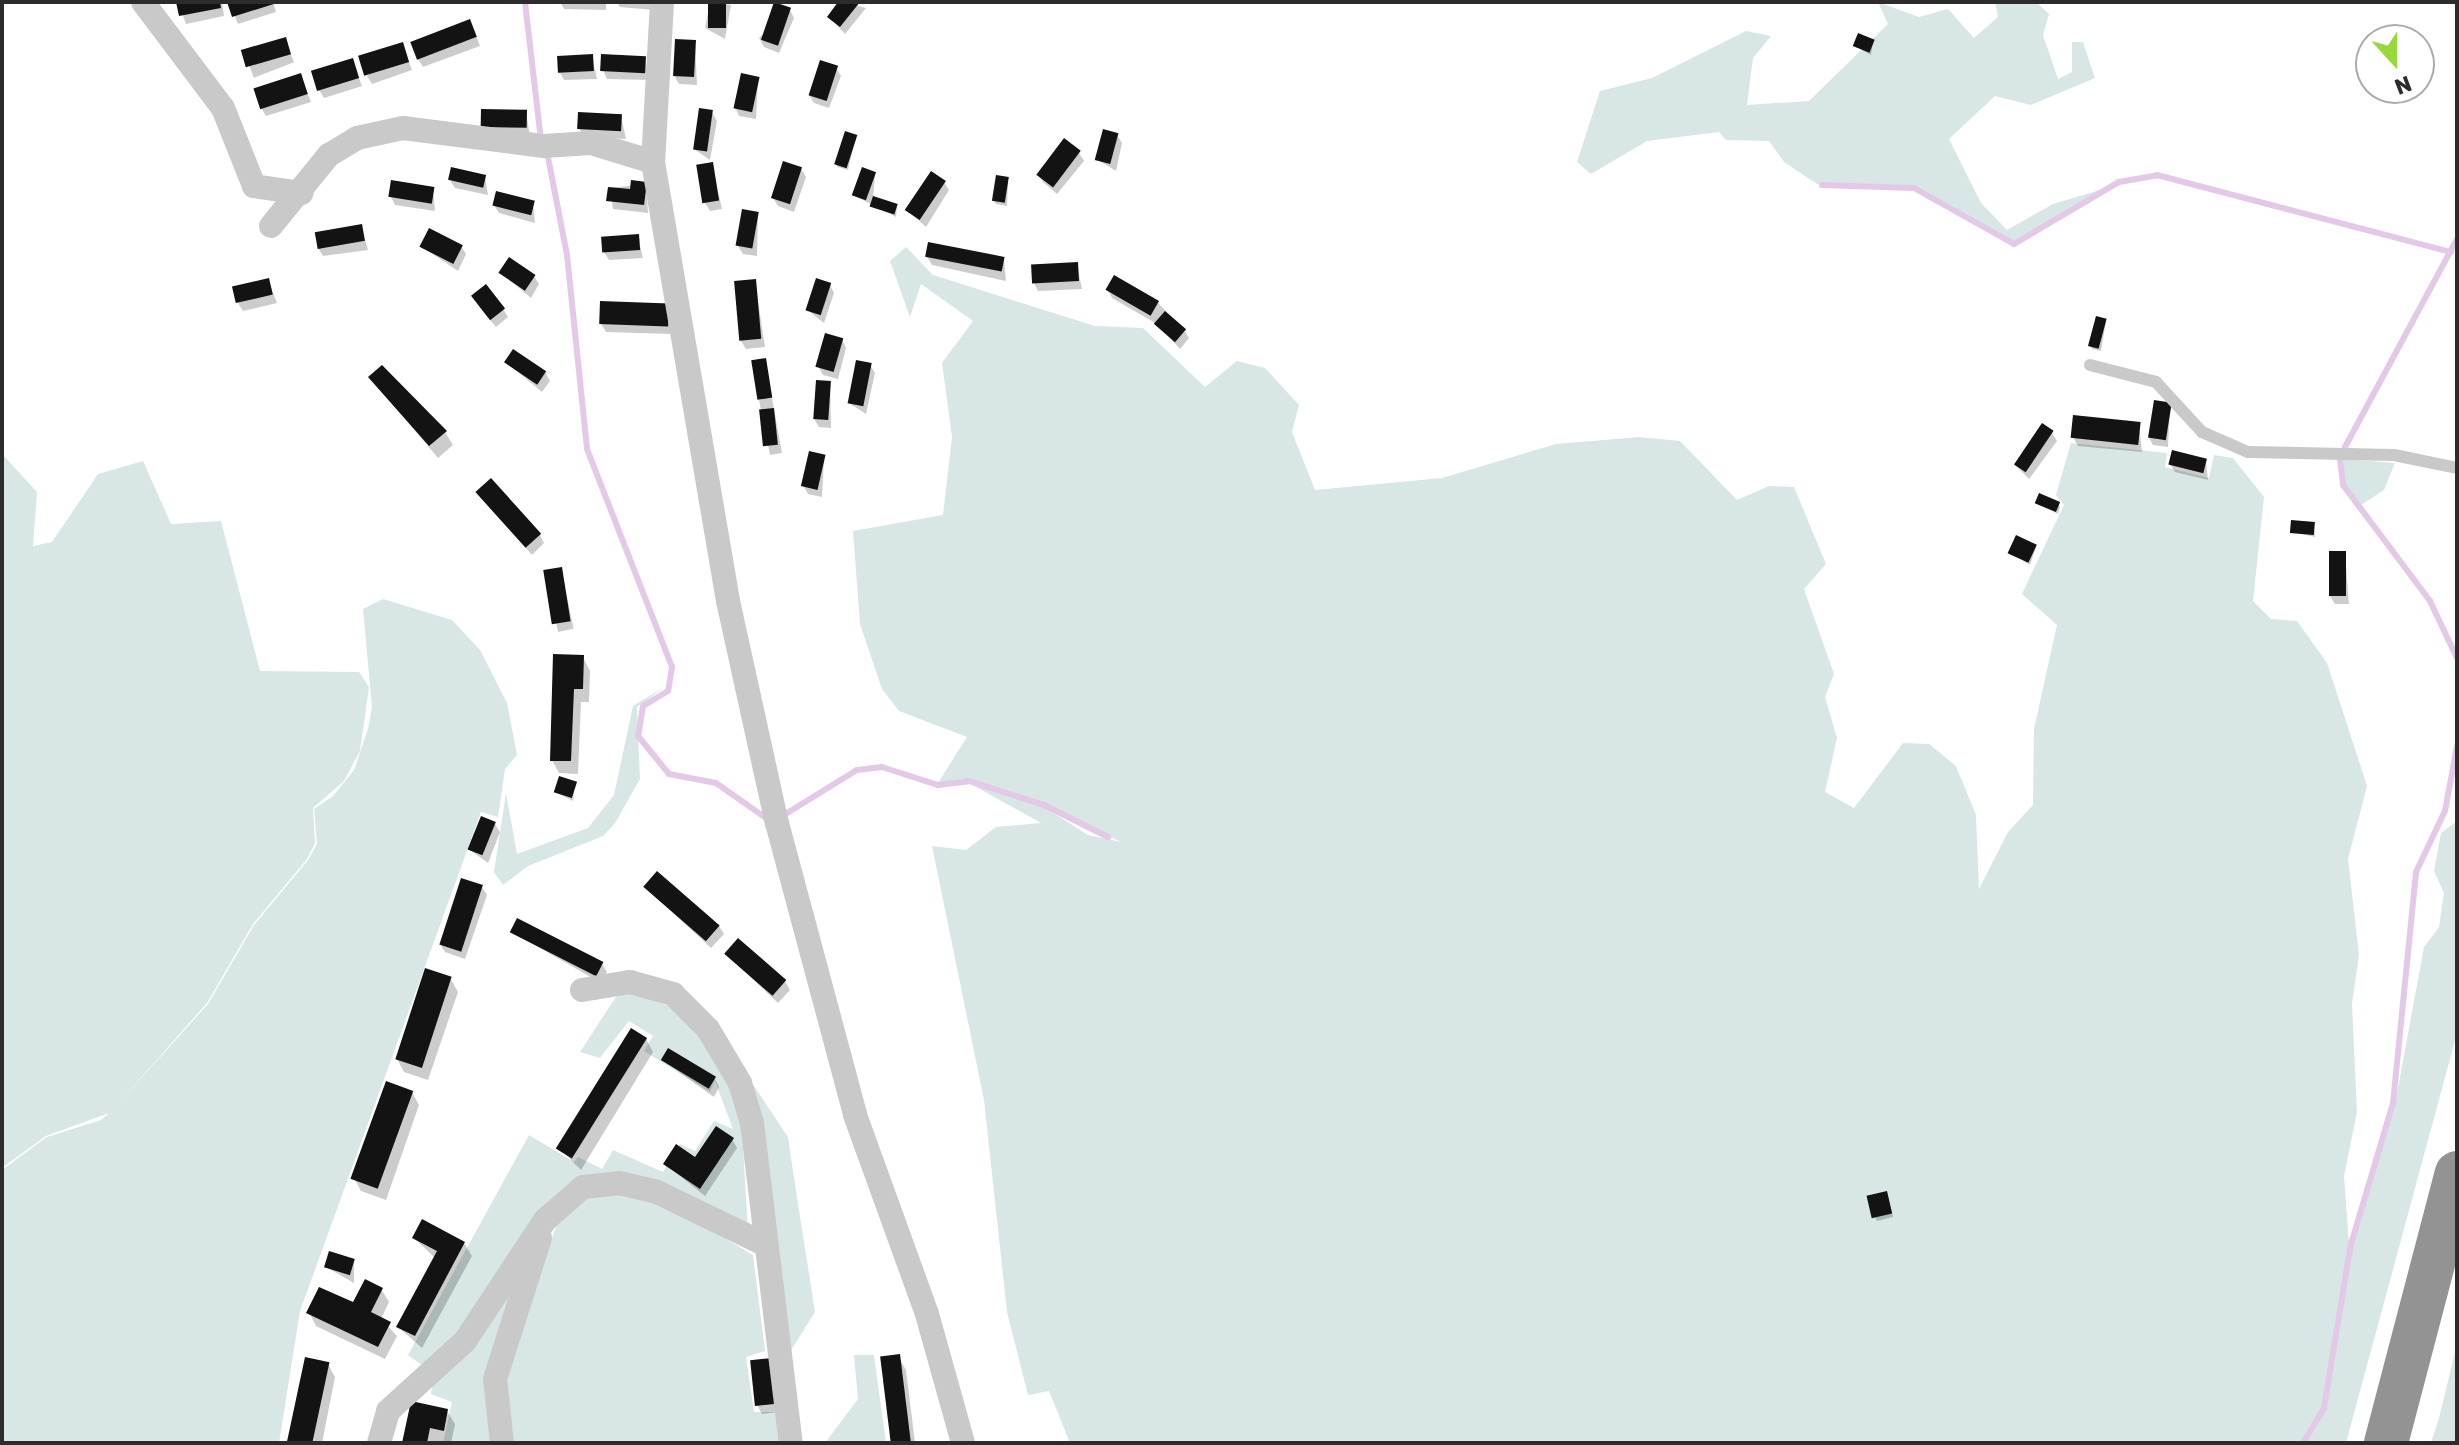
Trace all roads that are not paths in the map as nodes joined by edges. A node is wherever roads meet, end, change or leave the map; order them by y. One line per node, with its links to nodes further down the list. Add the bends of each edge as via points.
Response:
1 (143, 2): 4 (street, via 223,108 254,186)
2 (662, 2): 3 (street)
3 (653, 162): 4 (street, via 591,143 544,146 403,128 344,143 313,169); 15 (street, via 728,601 777,823 855,1115 927,1314)
4 (301, 193): 5 (street)
5 (271, 226)
6 (2090, 365): 7 (lane, via 2156,382 2202,432 2248,452 2394,455)
7 (2457, 468)
8 (582, 990): 11 (street, via 656,986 708,1029 747,1102)
9 (2457, 1173): 16 (highway)
10 (545, 1220): 11 (street, via 583,1187 619,1183 684,1202 741,1239); 12 (street, via 465,1341 388,1411); 13 (street, via 495,1379)
11 (762, 1243): 14 (street)
12 (379, 1443)
13 (502, 1443)
14 (791, 1443)
15 (963, 1443)
16 (2386, 1443)

